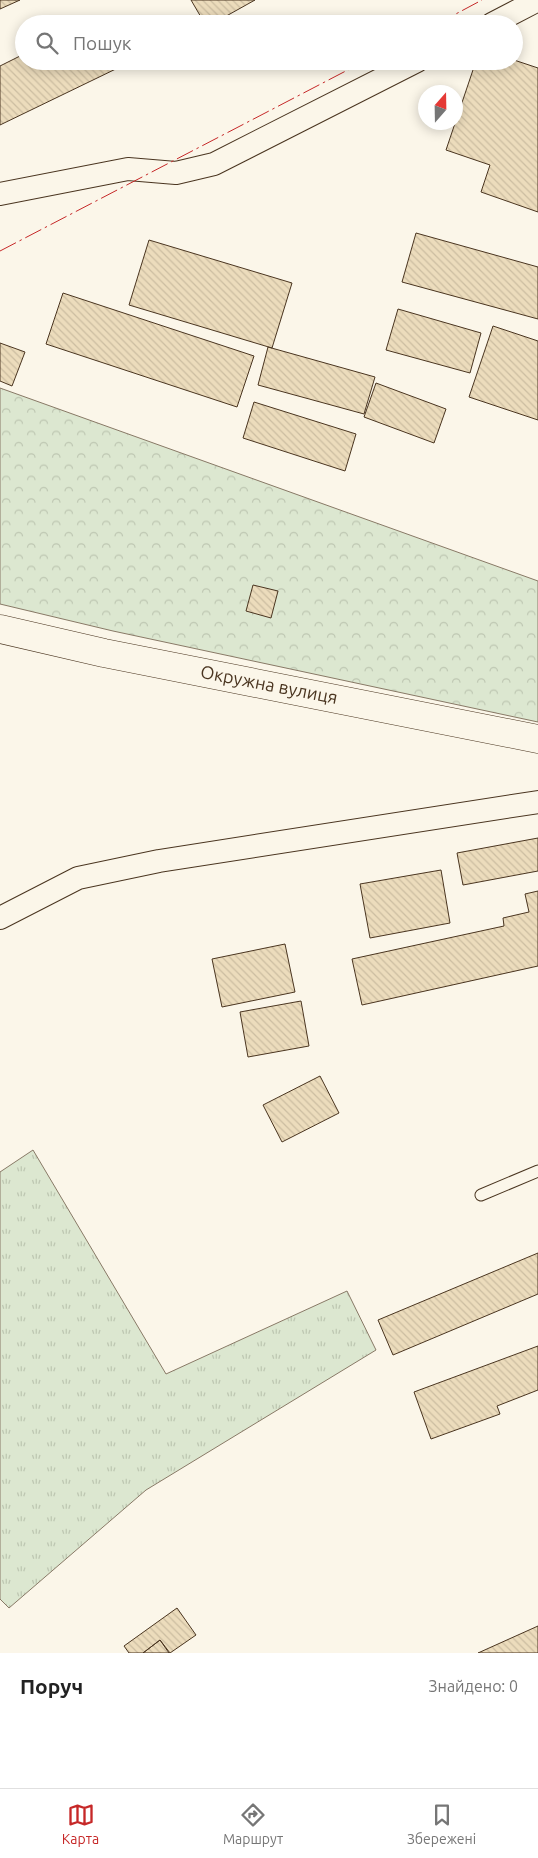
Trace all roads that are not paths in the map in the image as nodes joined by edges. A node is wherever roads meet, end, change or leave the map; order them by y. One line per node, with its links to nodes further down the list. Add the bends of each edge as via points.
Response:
1 (538, 0): 2 (street)
2 (509, 15)
3 (399, 70): 4 (street, via 214,164 176,173 128,169)
4 (0, 194)
5 (0, 629): 6 (main road, Окружна вулиця, via 104,653)
6 (538, 739)
7 (538, 802): 8 (street, via 159,861 86,876)
8 (0, 918)
9 (538, 1171): 10 (lane)
10 (481, 1195)

